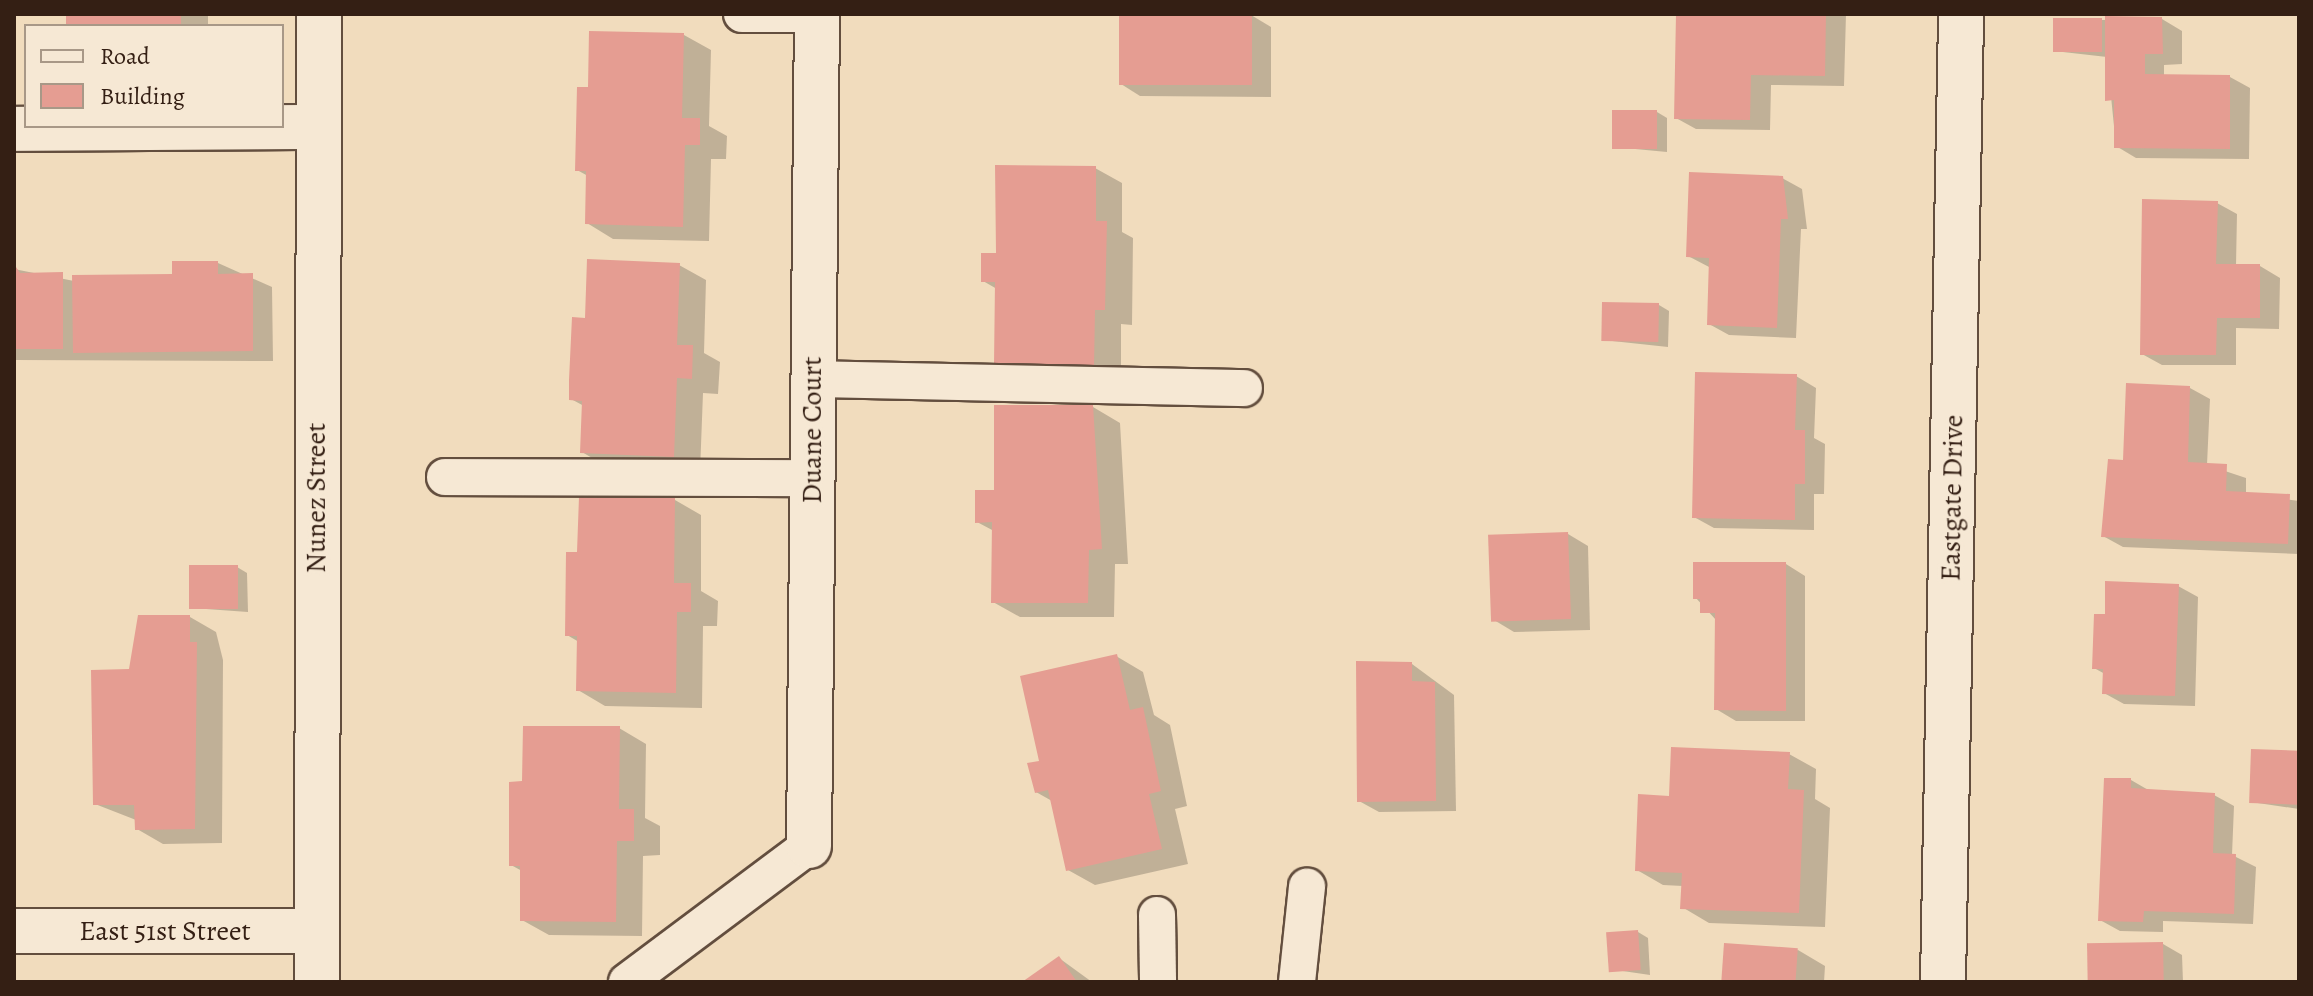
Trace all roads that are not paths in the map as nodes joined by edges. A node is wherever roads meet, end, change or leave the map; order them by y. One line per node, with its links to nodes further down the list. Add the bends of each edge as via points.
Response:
1 (319, 14): 6 (street, Nunez Street)
2 (742, 14): 3 (lane)
3 (817, 14): 9 (street, Duane Court)
4 (1961, 14): 22 (street, Eastgate Drive)
5 (284, 127): 6 (street)
6 (317, 127): 17 (street, Nunez Street)
7 (166, 128): 8 (street)
8 (14, 129)
9 (813, 379): 10 (lane); 12 (street, Duane Court)
10 (1244, 388)
11 (445, 477): 12 (lane)
12 (812, 478): 13 (street, Duane Court)
13 (809, 846): 19 (lane)
14 (1307, 887): 21 (lane)
15 (1157, 915): 20 (lane)
16 (14, 931): 17 (street, East 51st Street)
17 (316, 931): 18 (street, Nunez Street)
18 (317, 982)
19 (627, 982)
20 (1158, 982)
21 (1297, 982)
22 (1943, 982)

